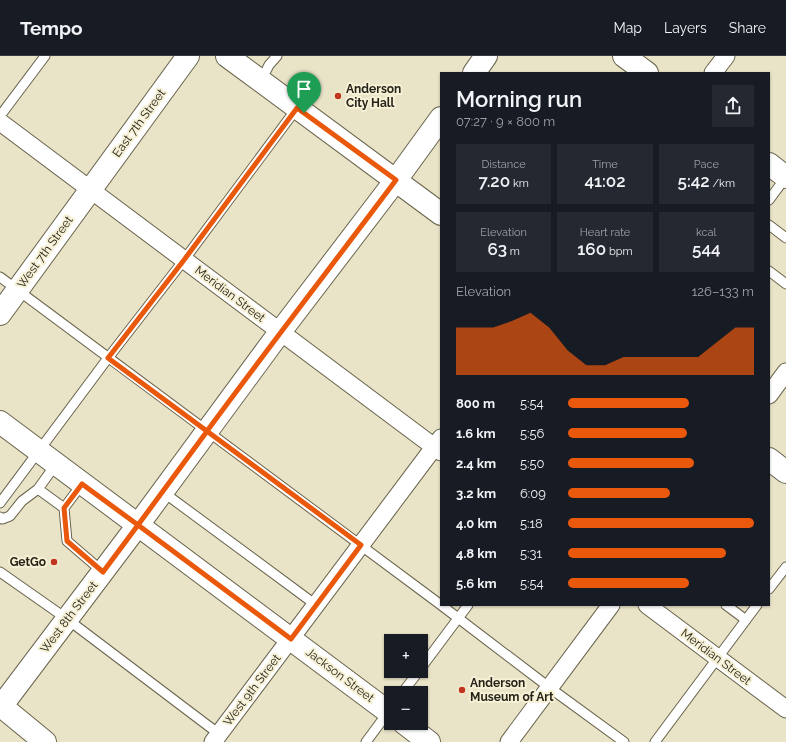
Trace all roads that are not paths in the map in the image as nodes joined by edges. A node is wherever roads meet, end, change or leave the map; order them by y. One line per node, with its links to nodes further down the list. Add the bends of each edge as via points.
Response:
1 (45, 56): 13 (lane)
2 (188, 56): 19 (main road, East 7th Street)
3 (278, 56): 11 (lane, via 269,65)
4 (486, 56): 8 (main road)
5 (624, 56): 9 (main road)
6 (726, 56): 10 (street)
7 (236, 59): 11 (main road)
8 (475, 72)
9 (646, 72)
10 (714, 72)
11 (261, 81): 12 (main road)
12 (297, 108): 18 (main road); 24 (lane)
13 (0, 116)
14 (440, 119): 18 (main road, West 8th Street)
15 (0, 122): 19 (street, Meridian Street)
16 (770, 165): 17 (main road)
17 (786, 177): 20 (lane)
18 (396, 180): 21 (main road); 30 (main road, West 8th Street)
19 (91, 189): 24 (street, Meridian Street); 28 (main road, West 7th Street)
20 (770, 199)
21 (440, 213)
22 (770, 226): 23 (lane)
23 (786, 238)
24 (184, 260): 30 (street, Meridian Street); 31 (lane)
25 (770, 272): 27 (lane)
26 (0, 277): 28 (lane)
27 (786, 284)
28 (17, 290): 29 (main road, West 7th Street); 31 (lane)
29 (0, 314)
30 (280, 332): 35 (main road, West 8th Street); 36 (street, Meridian Street)
31 (108, 358): 35 (lane); 37 (lane)
32 (786, 372): 33 (street)
33 (770, 394)
34 (0, 423): 37 (main road, Jackson Street)
35 (207, 431): 43 (main road, West 8th Street); 48 (lane)
36 (439, 445): 48 (street, West 9th Street)
37 (39, 451): 39 (main road, Jackson Street); 44 (lane)
38 (770, 460): 40 (main road)
39 (56, 464): 41 (main road, Jackson Street); 42 (lane)
40 (786, 472)
41 (82, 484): 45 (lane); 47 (main road, Jackson Street)
42 (38, 489): 45 (lane); 46 (lane, via 22,501 10,516)
43 (163, 492): 47 (main road, West 8th Street); 54 (lane)
44 (0, 503)
45 (64, 508): 51 (lane, via 67,541)
46 (0, 518)
47 (138, 525): 51 (main road, West 8th Street); 64 (main road, Jackson Street)
48 (361, 545): 53 (lane); 54 (street, West 9th Street)
49 (786, 567): 52 (lane)
50 (0, 572): 62 (lane)
51 (103, 572): 62 (main road, West 8th Street)
52 (770, 586)
53 (440, 604)
54 (316, 605): 64 (street, West 9th Street)
55 (442, 606): 61 (lane)
56 (467, 606): 61 (lane)
57 (610, 606): 69 (street)
58 (647, 606): 65 (street, Meridian Street)
59 (727, 606): 63 (lane)
60 (756, 606): 63 (lane)
61 (459, 618): 66 (lane); 69 (lane)
62 (67, 619): 70 (main road, West 8th Street); 75 (lane)
63 (746, 620): 65 (lane)
64 (291, 639): 71 (main road, Jackson Street); 75 (street, West 9th Street)
65 (717, 658): 72 (street, Meridian Street); 81 (lane)
66 (428, 659)
67 (414, 678): 68 (lane)
68 (407, 686)
69 (550, 688): 79 (street); 80 (lane)
70 (1, 706): 76 (main road)
71 (384, 707)
72 (786, 709)
73 (384, 723): 77 (lane)
74 (414, 730): 78 (main road, Jackson Street)
75 (216, 738)
76 (45, 742)
77 (366, 742)
78 (429, 742)
79 (509, 742)
80 (624, 742)
81 (655, 742)

